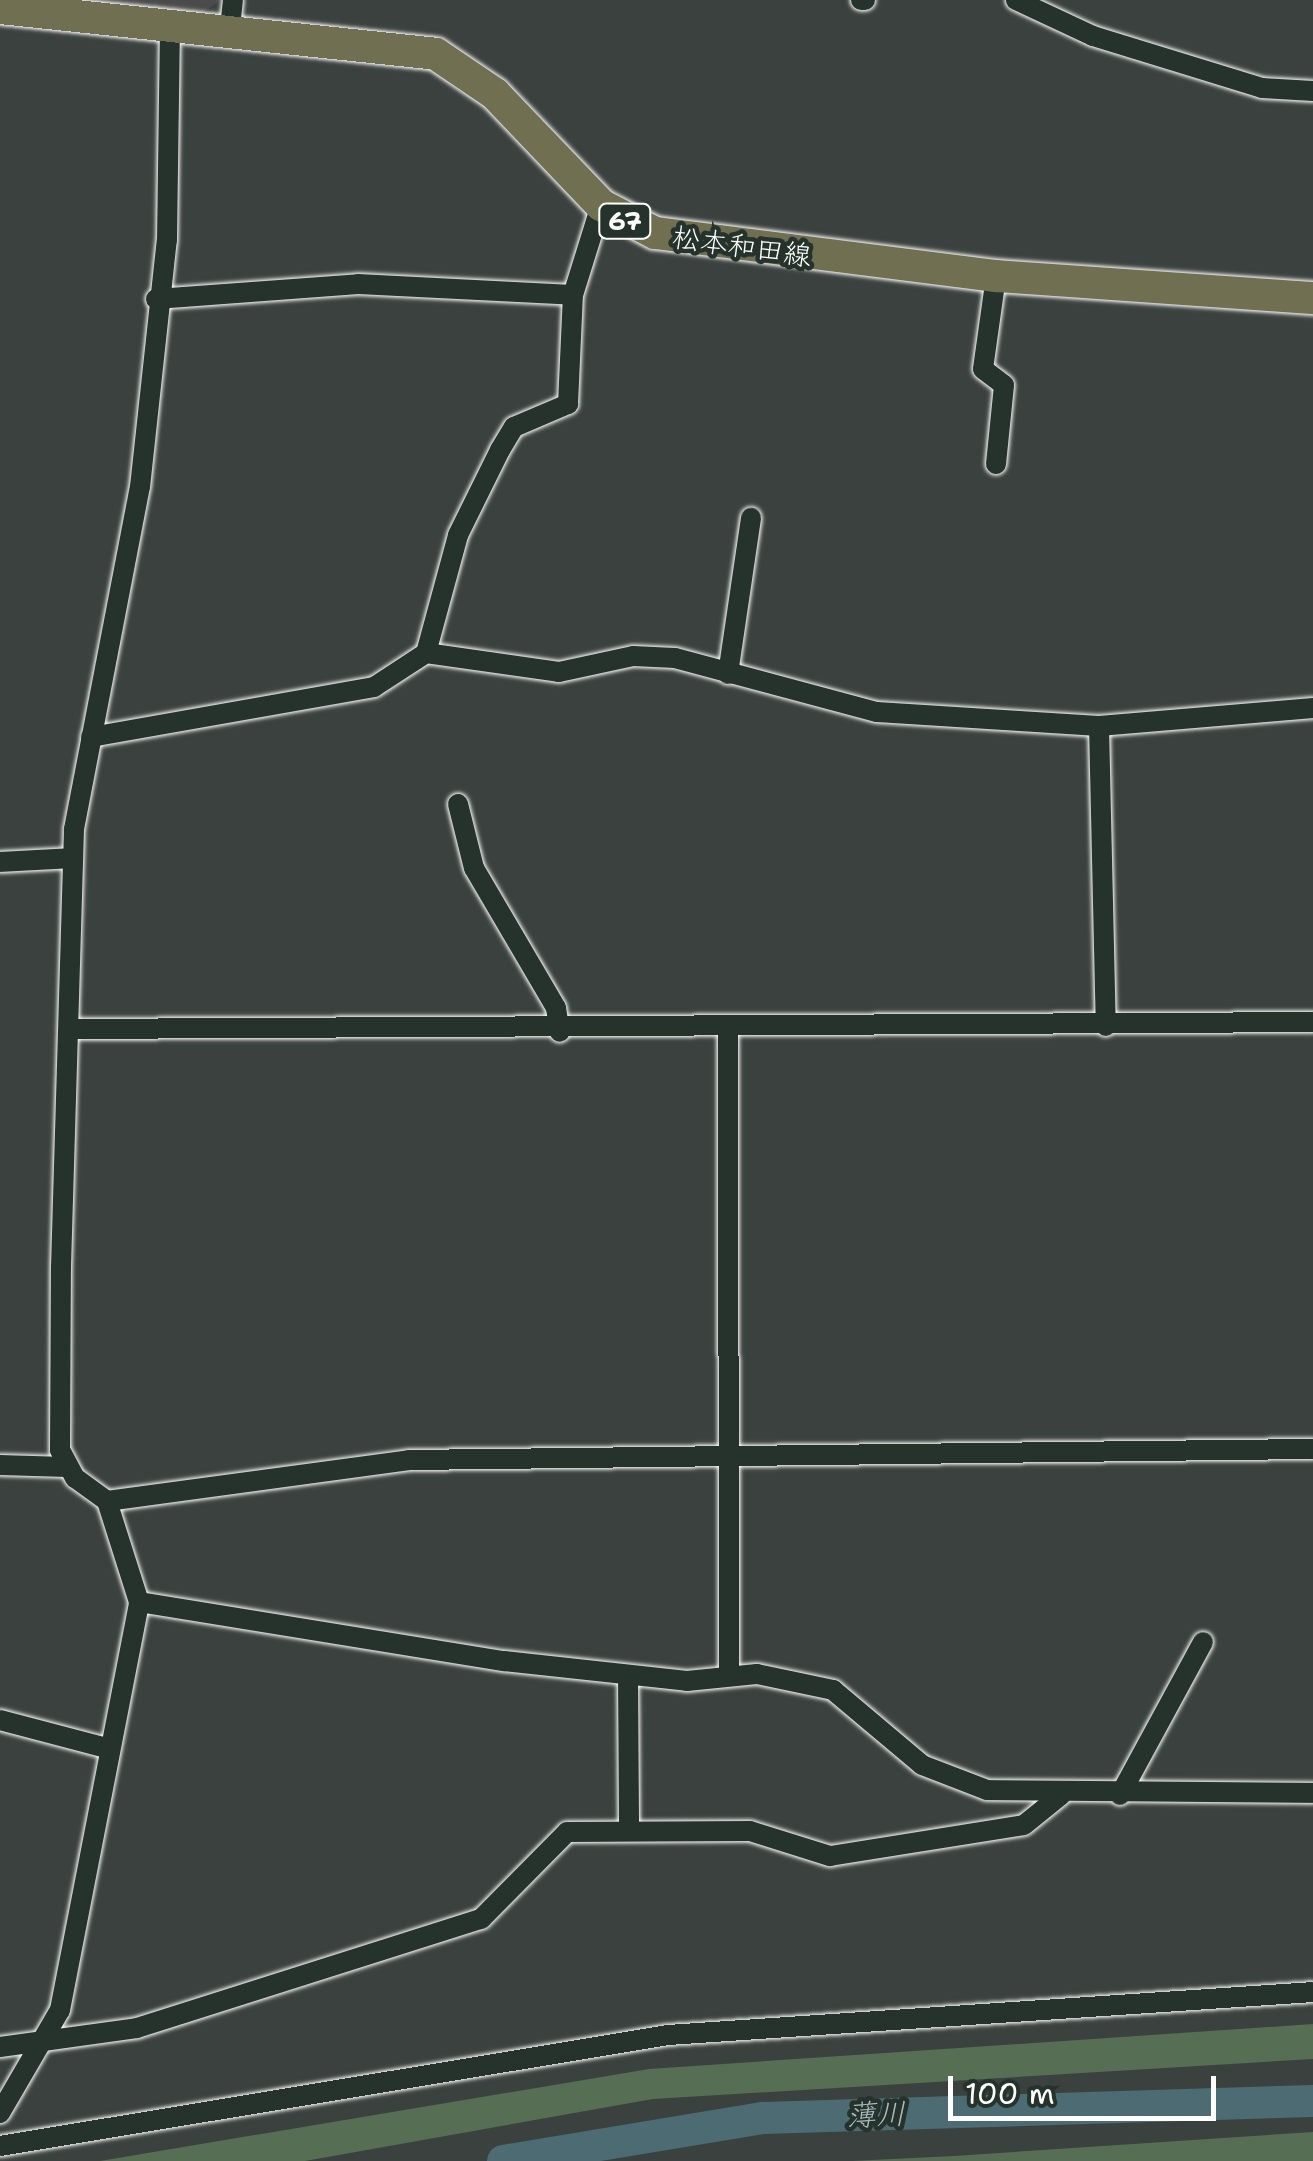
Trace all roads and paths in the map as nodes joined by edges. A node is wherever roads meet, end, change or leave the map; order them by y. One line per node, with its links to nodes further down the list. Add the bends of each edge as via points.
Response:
1 (1016, 0): 2 (street)
2 (1040, 5): 6 (street, via 1093,36 1262,88)
3 (0, 8): 5 (main road, 松本和田線 / 67)
4 (232, 14): 5 (main road, 松本和田線 / 67); 7 (main road, 松本和田線 / 67, via 436,54 495,94)
5 (170, 23): 11 (street, via 167,240)
6 (1313, 91)
7 (601, 205): 8 (main road, 松本和田線 / 67, via 655,234); 9 (street)
8 (996, 276): 10 (main road, 松本和田線 / 67); 12 (street, via 983,369 1004,385)
9 (573, 295): 11 (street, via 358,284); 14 (street, via 568,404 514,428 500,450 458,535)
10 (1313, 298)
11 (156, 299): 18 (street, via 140,487)
12 (996, 464)
13 (751, 518): 15 (street)
14 (426, 653): 15 (street, via 559,672 633,656 676,658); 18 (street, via 374,687)
15 (728, 674): 17 (street, via 877,712)
16 (1313, 708): 17 (street)
17 (1099, 726): 23 (street)
18 (91, 737): 20 (street)
19 (458, 804): 25 (street, via 474,868 548,993)
20 (73, 858): 21 (street); 24 (street)
21 (0, 862)
22 (1313, 1022): 23 (street)
23 (1106, 1026): 26 (street)
24 (70, 1029): 25 (street); 30 (street)
25 (560, 1032): 26 (street)
26 (728, 1032): 28 (street)
27 (1313, 1448): 28 (street)
28 (728, 1458): 31 (street, via 409,1460); 34 (street)
29 (0, 1465): 30 (street)
30 (66, 1467): 31 (street)
31 (107, 1501): 32 (street)
32 (139, 1602): 35 (street); 37 (street)
33 (1203, 1642): 40 (street)
34 (729, 1674): 35 (street, via 687,1682); 39 (street, via 834,1690 942,1775 986,1790)
35 (628, 1675): 41 (street)
36 (0, 1720): 37 (street)
37 (107, 1748): 43 (street, via 66,1986)
38 (1313, 1793): 40 (street)
39 (1062, 1794): 40 (street); 41 (street, via 1024,1825 830,1856 750,1832)
40 (1120, 1795)
41 (629, 1832): 43 (street, via 567,1832 481,1919 137,2028)
42 (1313, 1992): 46 (street, via 668,2035)
43 (41, 2043): 44 (street); 45 (street)
44 (0, 2047)
45 (0, 2113)
46 (0, 2146)

